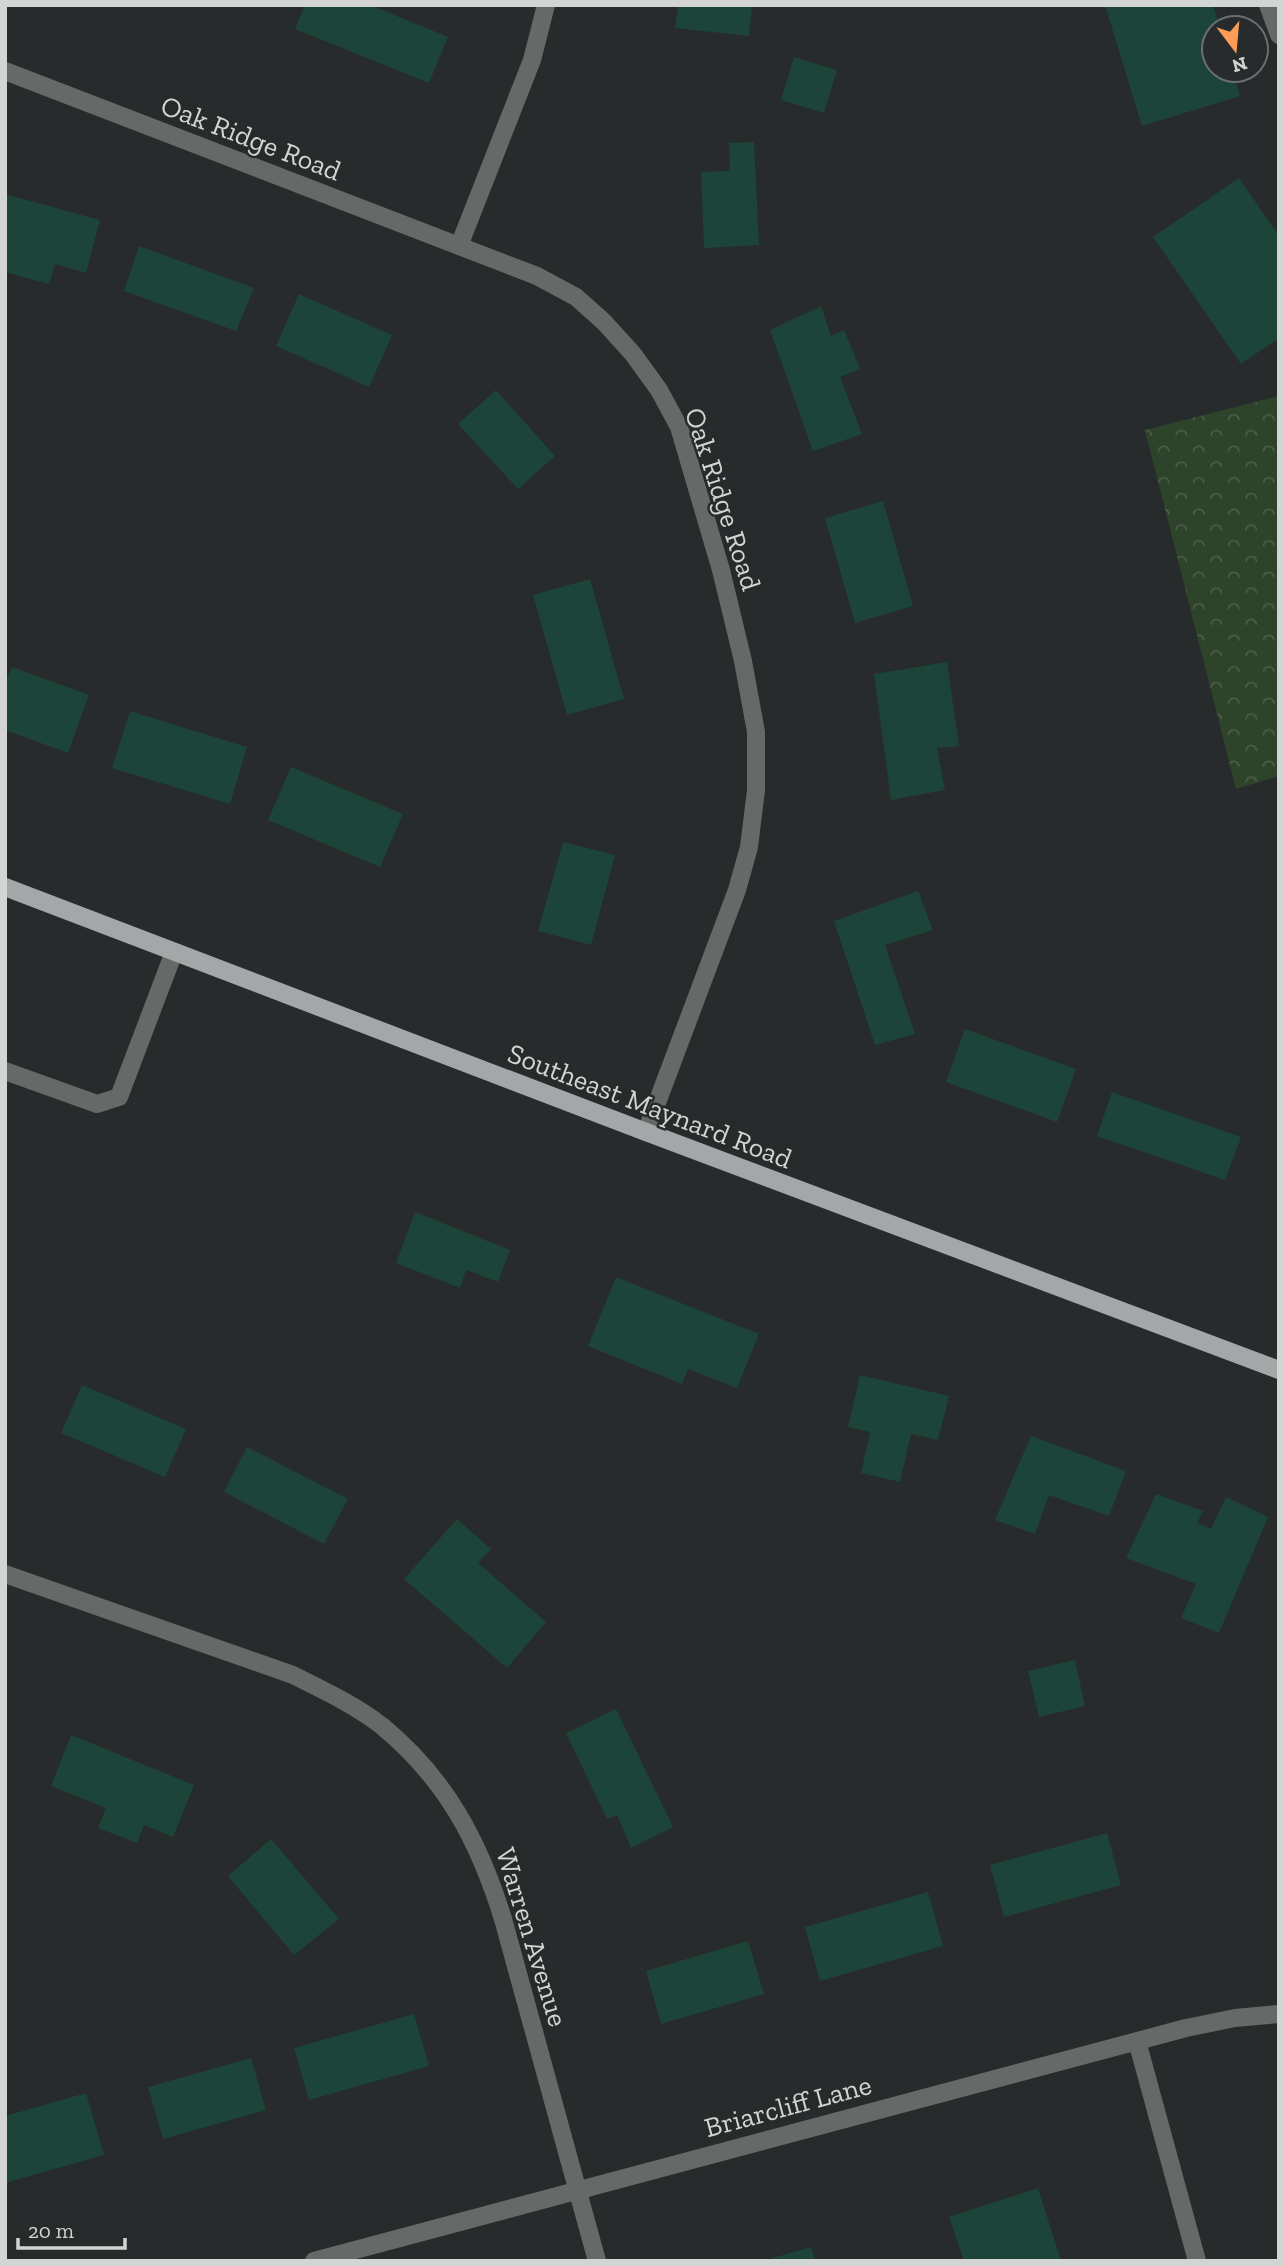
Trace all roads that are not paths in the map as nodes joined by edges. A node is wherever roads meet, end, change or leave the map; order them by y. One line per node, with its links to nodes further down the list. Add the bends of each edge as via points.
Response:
1 (546, 5): 5 (street, via 532,60)
2 (1268, 5): 3 (street)
3 (1279, 36)
4 (5, 71): 5 (street, Oak Ridge Road)
5 (459, 246): 9 (street, Oak Ridge Road, via 537,276 576,297 604,322 659,390 679,427 743,661 756,732 756,790 749,847)
6 (5, 887): 7 (main road, Southeast Maynard Road)
7 (174, 952): 8 (street, via 120,1097 97,1104); 9 (main road, Southeast Maynard Road)
8 (5, 1071)
9 (646, 1132): 10 (main road, Southeast Maynard Road)
10 (1279, 1370)
11 (5, 1574): 14 (street, Warren Avenue, via 293,1675 381,1726 440,1785 488,1870)
12 (1279, 2014): 13 (street, Briarcliff Lane, via 1236,2018)
13 (1138, 2040): 14 (street, Briarcliff Lane); 17 (street)
14 (578, 2189): 15 (street, Briarcliff Lane); 16 (street, Warren Avenue)
15 (314, 2261)
16 (597, 2261)
17 (1197, 2261)

